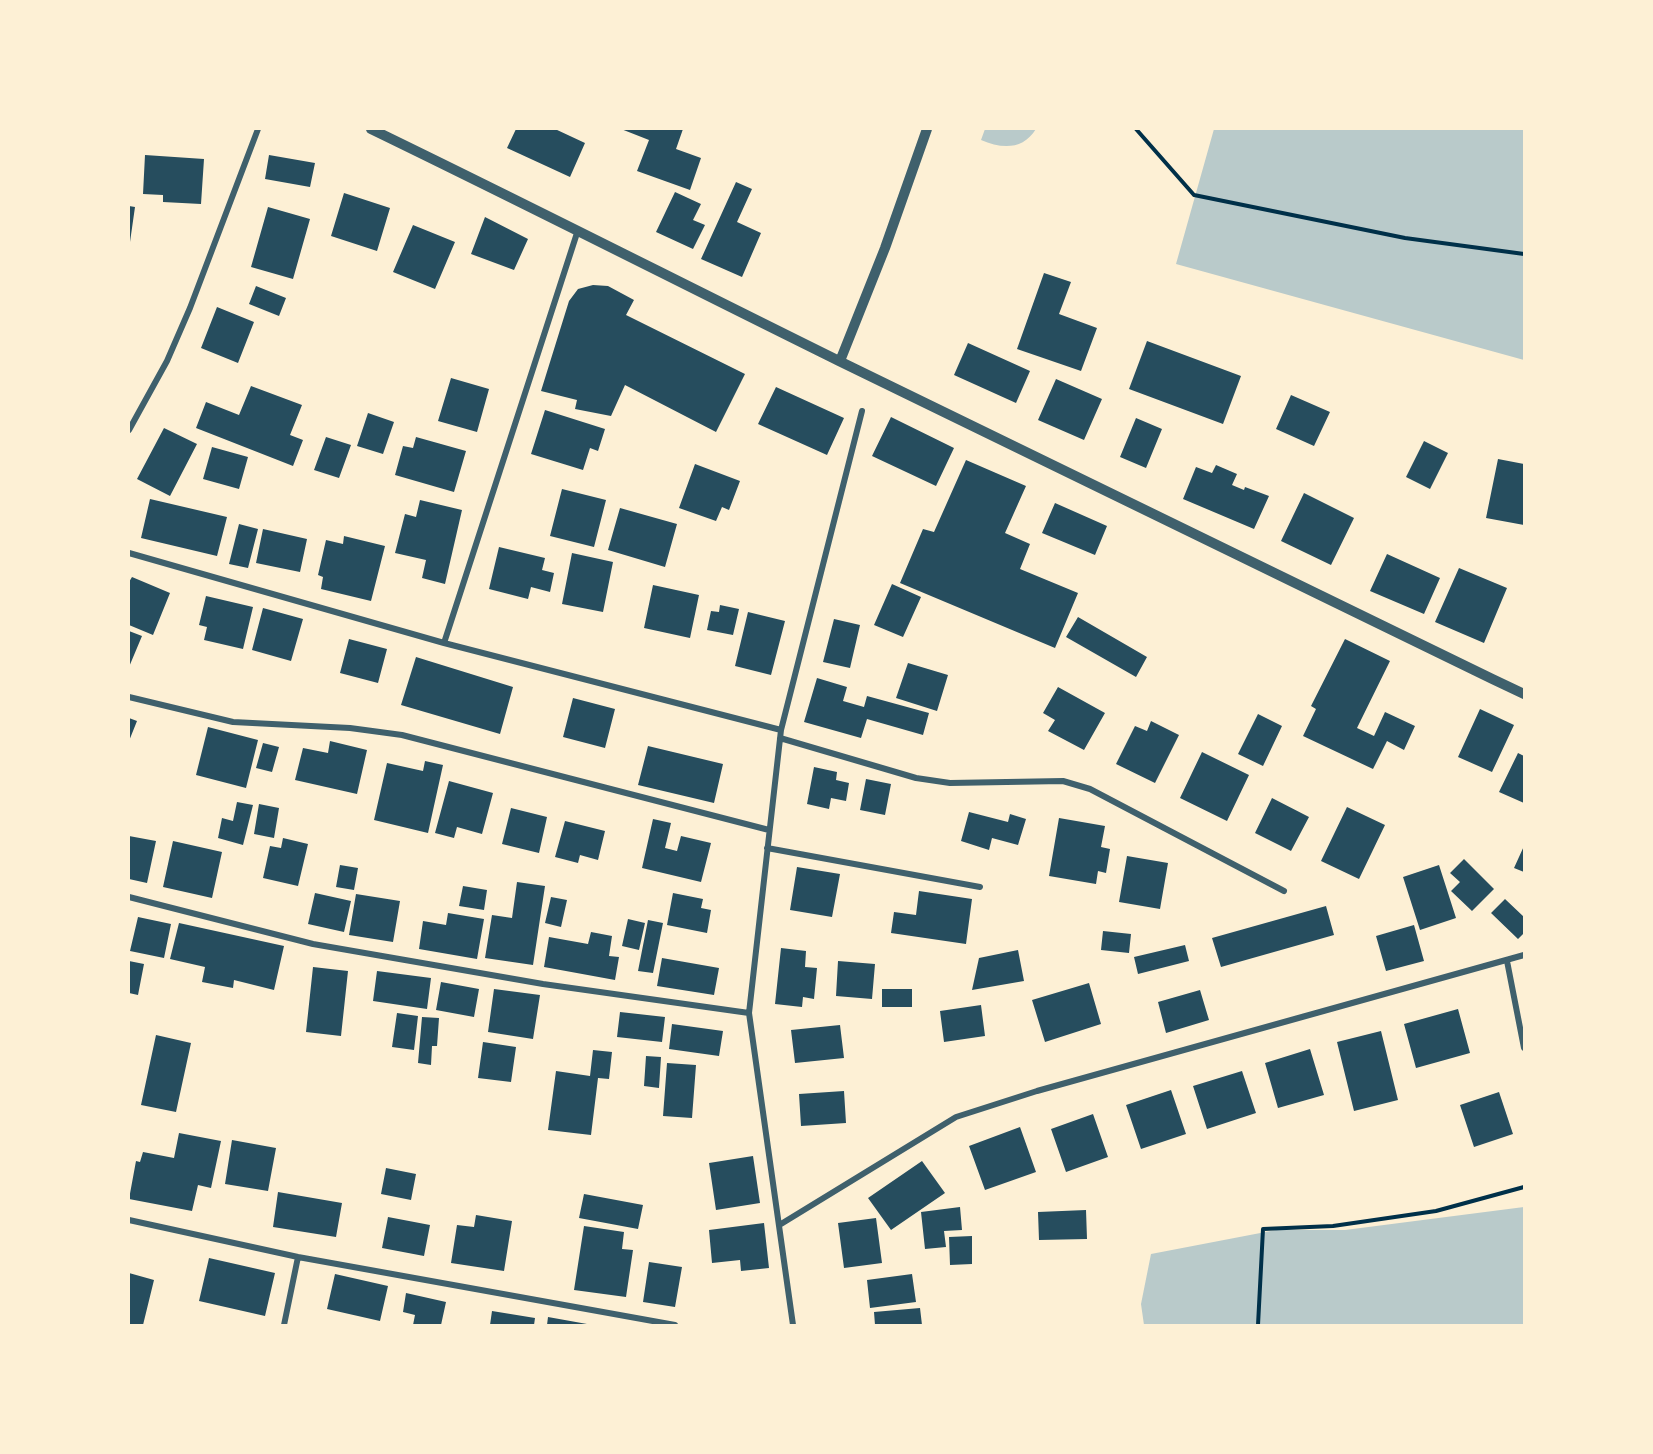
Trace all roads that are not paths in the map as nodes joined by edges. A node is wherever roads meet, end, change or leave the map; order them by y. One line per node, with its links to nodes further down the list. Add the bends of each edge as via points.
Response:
1 (258, 129): 7 (street, via 190,309)
2 (371, 129): 4 (street)
3 (927, 129): 5 (street)
4 (579, 229): 5 (street); 9 (street)
5 (840, 362): 10 (street)
6 (862, 411): 12 (street)
7 (129, 430)
8 (129, 553): 9 (street)
9 (444, 643): 12 (street)
10 (1524, 694)
11 (129, 698): 14 (street, via 234,722 402,735)
12 (782, 730): 13 (street)
13 (780, 738): 14 (street); 17 (street, via 916,778 950,783 1063,781 1090,789)
14 (769, 830): 15 (street)
15 (767, 848): 16 (street); 21 (street)
16 (981, 887)
17 (1284, 891)
18 (129, 897): 21 (street, via 313,944 543,984)
19 (1524, 955): 20 (street)
20 (1507, 961): 22 (street); 24 (street, via 956,1117)
21 (749, 1013): 24 (street)
22 (1524, 1048)
23 (129, 1220): 25 (street)
24 (781, 1224): 28 (street)
25 (298, 1257): 26 (street); 27 (street)
26 (284, 1325)
27 (675, 1325)
28 (793, 1325)

